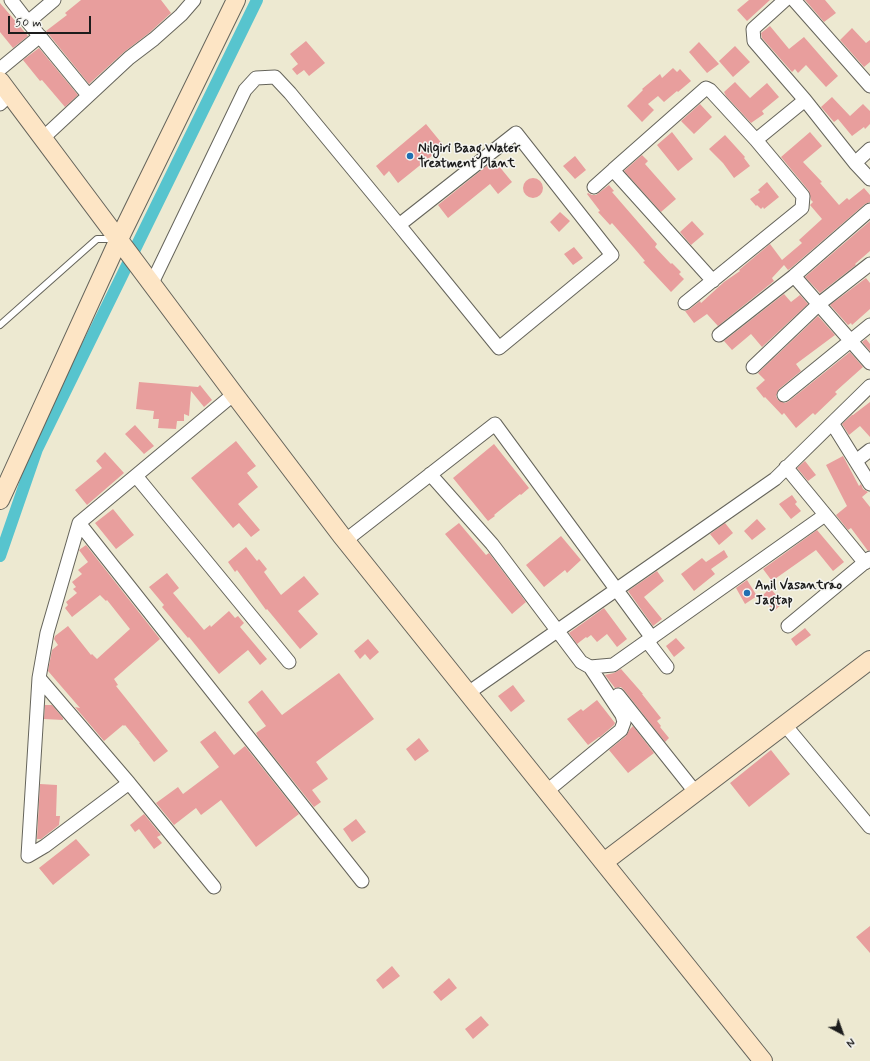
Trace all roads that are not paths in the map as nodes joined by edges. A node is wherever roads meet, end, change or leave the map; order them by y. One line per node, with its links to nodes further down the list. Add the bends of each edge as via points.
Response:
1 (12, 0): 7 (street)
2 (54, 0): 7 (street)
3 (194, 0): 12 (street, via 181,15)
4 (236, 0): 23 (street)
5 (785, 0): 13 (street, via 753,29 754,41)
6 (794, 0): 10 (street)
7 (28, 22): 8 (street)
8 (40, 36): 9 (street); 12 (street)
9 (0, 69)
10 (870, 86)
11 (3, 93): 14 (street)
12 (88, 95): 14 (street)
13 (805, 100): 15 (street); 17 (street)
14 (43, 138): 23 (street)
15 (756, 140): 18 (street, via 706,88); 26 (street, via 803,196 802,208)
16 (870, 149): 17 (street)
17 (855, 163): 19 (street)
18 (613, 170): 20 (street); 26 (street)
19 (870, 179)
20 (594, 187)
21 (870, 210): 25 (street)
22 (399, 225): 22 (street, via 499,348 612,255 516,133); 27 (street, via 275,77 256,78 245,90)
23 (120, 241): 27 (street); 31 (lane, via 97,238); 46 (street)
24 (870, 264): 29 (street)
25 (794, 276): 29 (street); 32 (street)
26 (713, 281): 28 (street)
27 (152, 283): 37 (street)
28 (685, 303)
29 (819, 304): 33 (street); 35 (street)
30 (870, 325): 33 (street)
31 (0, 326)
32 (719, 335)
33 (851, 341): 34 (street); 38 (street)
34 (870, 363)
35 (753, 367)
36 (870, 386): 39 (street)
37 (234, 394): 44 (street); 49 (street)
38 (784, 395)
39 (832, 423): 41 (street); 42 (street)
40 (870, 450): 41 (street)
41 (856, 461): 45 (street)
42 (786, 467): 47 (street); 51 (street, via 775,479)
43 (430, 474): 49 (street); 51 (street, via 494,424); 53 (street, via 492,544)
44 (136, 476): 48 (street); 56 (street)
45 (870, 484)
46 (0, 500)
47 (825, 515): 50 (street); 54 (street)
48 (79, 523): 59 (street, via 47,633); 67 (street)
49 (346, 540): 60 (street)
50 (867, 560): 52 (street)
51 (616, 589): 53 (street); 54 (street)
52 (788, 626)
53 (557, 630): 57 (street, via 581,662); 60 (street)
54 (650, 639): 57 (street, via 613,665); 58 (street)
55 (870, 660): 61 (street)
56 (289, 662)
57 (593, 667): 63 (street, via 624,722 621,730); 64 (street)
58 (667, 668)
59 (39, 678): 62 (street); 62 (street, via 28,856)
60 (468, 692): 63 (street)
61 (785, 725): 64 (street); 65 (street)
62 (130, 783): 68 (street)
63 (547, 791): 66 (street)
64 (696, 792): 66 (street)
65 (870, 827)
66 (604, 862): 69 (street)
67 (362, 881)
68 (214, 887)
69 (763, 1061)

